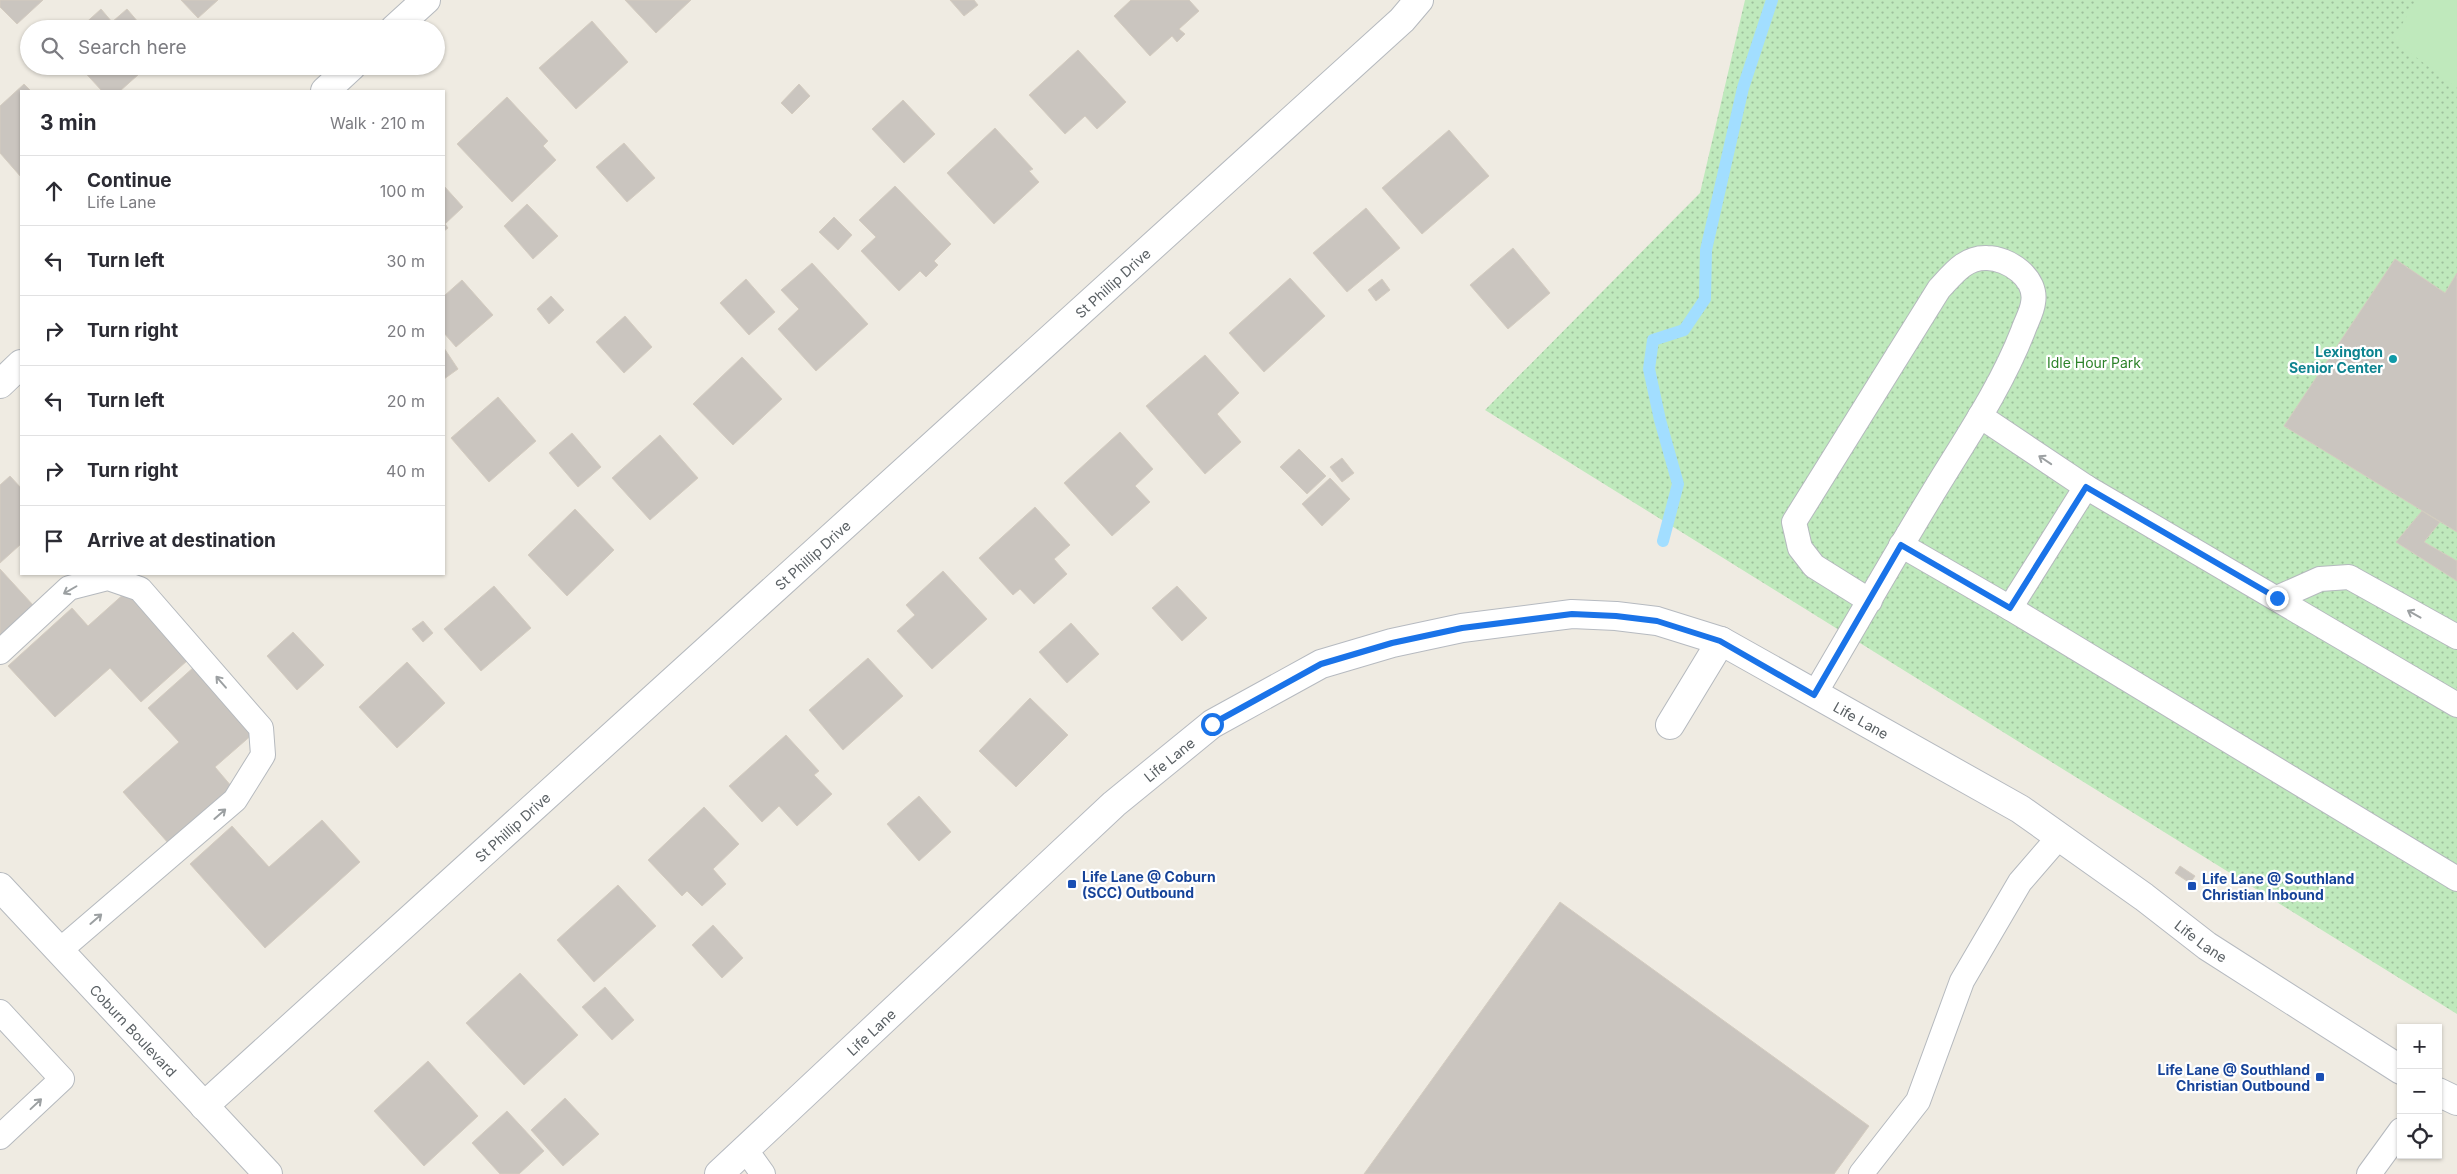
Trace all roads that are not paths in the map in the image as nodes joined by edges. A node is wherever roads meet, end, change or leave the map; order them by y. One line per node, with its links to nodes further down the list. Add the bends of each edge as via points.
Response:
1 (426, 0): 3 (street)
2 (1419, 0): 28 (street, St Phillip Drive, via 1402,20)
3 (404, 20)
4 (342, 75): 5 (street)
5 (325, 90)
6 (20, 365): 7 (street)
7 (0, 384)
8 (1980, 416): 9 (lane, one-way to 8); 10 (lane); 12 (lane, via 2013,356 2034,301 2030,284 2017,268 1998,258 1979,257 1960,266 1939,289 1794,522 1800,548 1814,566)
9 (2086, 487): 11 (lane); 13 (lane)
10 (1901, 545): 12 (lane); 13 (lane)
11 (2277, 598): 14 (lane, one-way to 11, via 2349,577 2320,579); 18 (lane)
12 (1870, 601): 17 (lane)
13 (2010, 608): 21 (lane)
14 (2457, 637)
15 (1720, 641): 17 (street, Life Lane); 19 (street); 31 (street, Life Lane, via 1657,621 1572,614 1462,628 1392,643 1321,664 1212,724 1114,804)
16 (0, 652): 23 (lane, one-way to 16, via 235,800 263,755 261,728 140,589 108,578 70,588)
17 (1814, 695): 20 (street, Life Lane, via 2020,809)
18 (2457, 705)
19 (1670, 725)
20 (2059, 837): 25 (street, Life Lane, via 2207,946); 35 (lane, via 2020,882 1962,981 1918,1101)
21 (2457, 879)
22 (0, 887): 23 (street, Coburn Boulevard)
23 (59, 951): 28 (street, Coburn Boulevard)
24 (0, 1012): 30 (lane, one-way to 24, via 62,1079)
25 (2399, 1069)
26 (2442, 1094): 27 (street)
27 (2457, 1101)
28 (204, 1106): 32 (street, Coburn Boulevard)
29 (2397, 1136): 36 (lane)
30 (0, 1137)
31 (745, 1149): 33 (street, Life Lane); 34 (lane)
32 (268, 1174)
33 (719, 1174)
34 (763, 1174)
35 (1861, 1174)
36 (2369, 1174)

